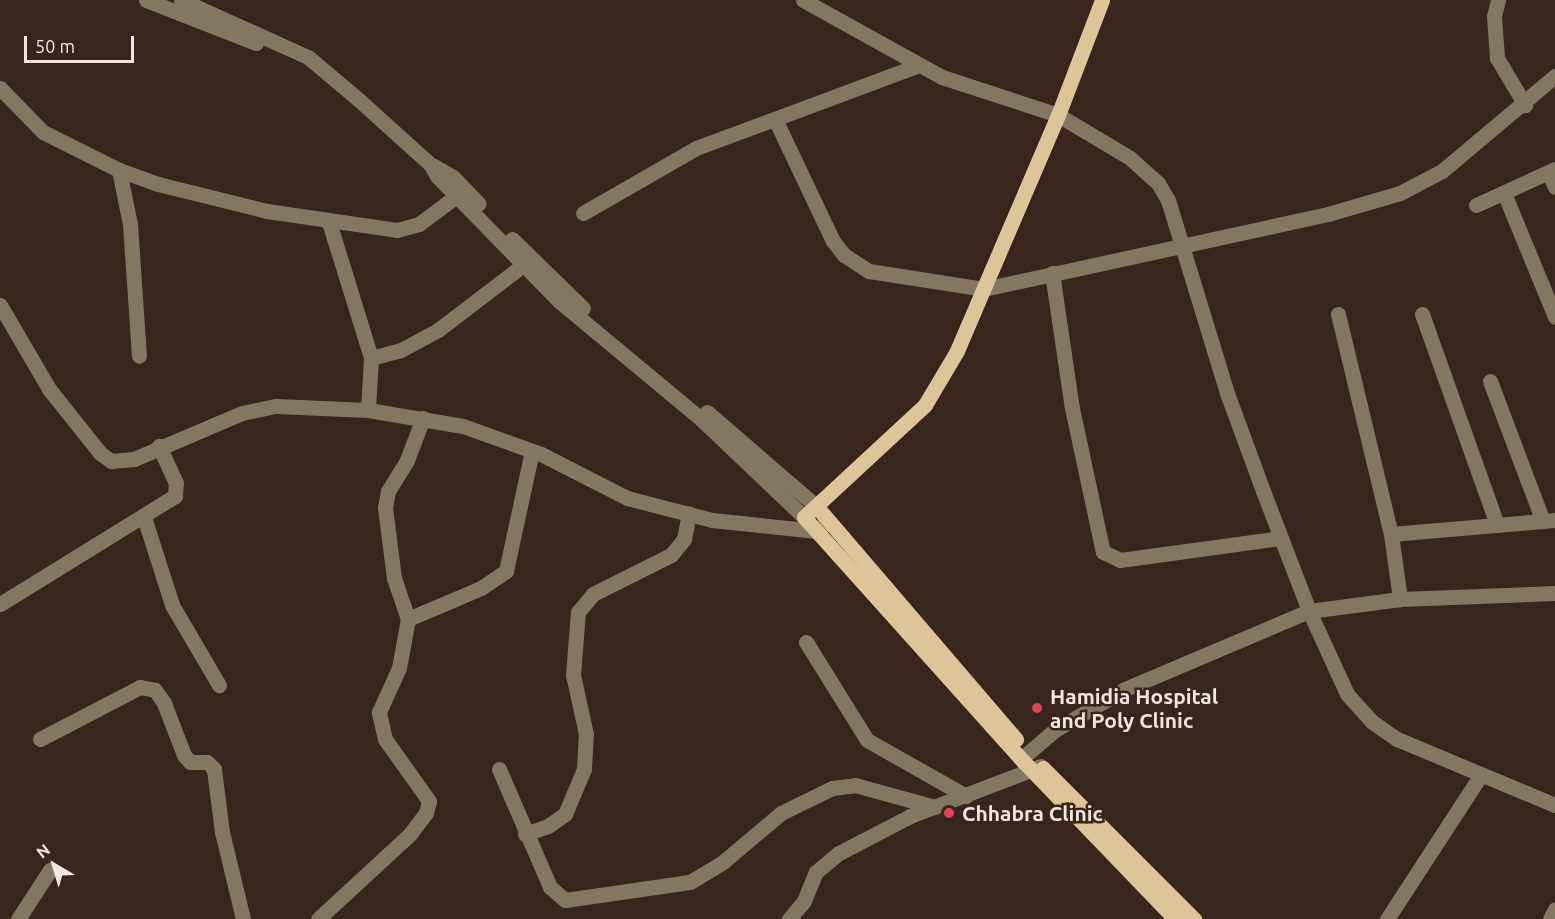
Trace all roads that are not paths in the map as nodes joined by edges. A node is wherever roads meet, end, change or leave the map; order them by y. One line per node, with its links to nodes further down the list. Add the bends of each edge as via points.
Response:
1 (146, 0): 7 (street)
2 (181, 0): 7 (street, via 290,48)
3 (803, 0): 6 (street)
4 (1101, 0): 11 (main road)
5 (1498, 0): 10 (street, via 1494,16 1497,58)
6 (917, 66): 11 (street); 12 (street)
7 (323, 70): 16 (street)
8 (1555, 76): 10 (street)
9 (0, 88): 13 (street, via 44,132)
10 (1525, 105): 21 (street, via 1442,171 1400,193 1328,214)
11 (1058, 115): 21 (street, via 1130,158 1158,183); 24 (main road)
12 (775, 119): 19 (street, via 696,148); 24 (street, via 833,241 844,255 869,271)
13 (119, 170): 20 (street, via 206,197); 29 (street, via 132,245)
14 (1552, 171): 15 (street); 17 (street)
15 (1555, 187)
16 (461, 193): 20 (street, via 419,224 398,230); 22 (street); 36 (street, via 604,327)
17 (1504, 193): 18 (street); 28 (street)
18 (1476, 205)
19 (583, 213)
20 (329, 222): 30 (street)
21 (1183, 244): 23 (street); 45 (street, via 1227,393)
22 (523, 265): 30 (street, via 438,330 401,350); 39 (street, via 700,419)
23 (1053, 273): 24 (street); 45 (street, via 1072,408 1103,552 1120,560)
24 (984, 289): 36 (main road, via 957,351 925,405)
25 (0, 305): 34 (street, via 49,389 100,453 120,462)
26 (1338, 314): 44 (street)
27 (1422, 314): 42 (street)
28 (1555, 317)
29 (139, 356)
30 (371, 358): 32 (street)
31 (1490, 381): 40 (street)
32 (368, 410): 33 (street); 34 (street, via 276,406 242,413)
33 (423, 418): 35 (street, via 463,426); 50 (street, via 407,460 388,491 385,507 394,578)
34 (159, 446): 38 (street, via 177,491 166,504)
35 (532, 451): 37 (street, via 627,498); 50 (street, via 506,571 481,588)
36 (817, 507): 39 (main road); 41 (main road)
37 (689, 513): 43 (street, via 738,525); 61 (street, via 684,539 671,555 593,594 578,612 573,675 586,734 584,769 565,814 549,826)
38 (144, 517): 48 (street, via 84,549); 52 (street, via 172,605)
39 (804, 517): 43 (main road)
40 (1549, 520): 42 (street)
41 (830, 522): 43 (street); 54 (main road)
42 (1497, 525): 44 (street)
43 (816, 531): 54 (main road)
44 (1391, 534): 47 (street)
45 (1281, 538): 49 (street)
46 (1555, 593): 47 (street)
47 (1400, 599): 49 (street)
48 (0, 604)
49 (1309, 611): 54 (street, via 1125,689 1055,730); 57 (street, via 1347,694 1371,721 1397,740)
50 (408, 620): 66 (street, via 399,668 379,712 380,723 385,739 429,801 426,813 410,834)
51 (806, 642): 58 (street, via 867,740)
52 (219, 685)
53 (40, 739): 65 (street, via 140,687 155,690 184,755 196,765 207,762 214,769 222,832)
54 (1024, 756): 56 (main road)
55 (499, 769): 61 (street)
56 (1037, 769): 58 (street); 68 (main road); 69 (main road)
57 (1482, 775): 59 (street); 70 (street)
58 (966, 796): 60 (street)
59 (1555, 805)
60 (935, 807): 61 (street, via 855,785 832,788 781,813 723,861 690,882 565,900 552,891); 67 (street, via 892,824 829,861 816,872 804,901)
61 (525, 834)
62 (50, 870): 64 (street)
63 (1555, 909): 71 (street)
64 (18, 919)
65 (243, 919)
66 (318, 919)
67 (789, 919)
68 (1174, 919)
69 (1194, 919)
70 (1387, 919)
71 (1550, 919)

